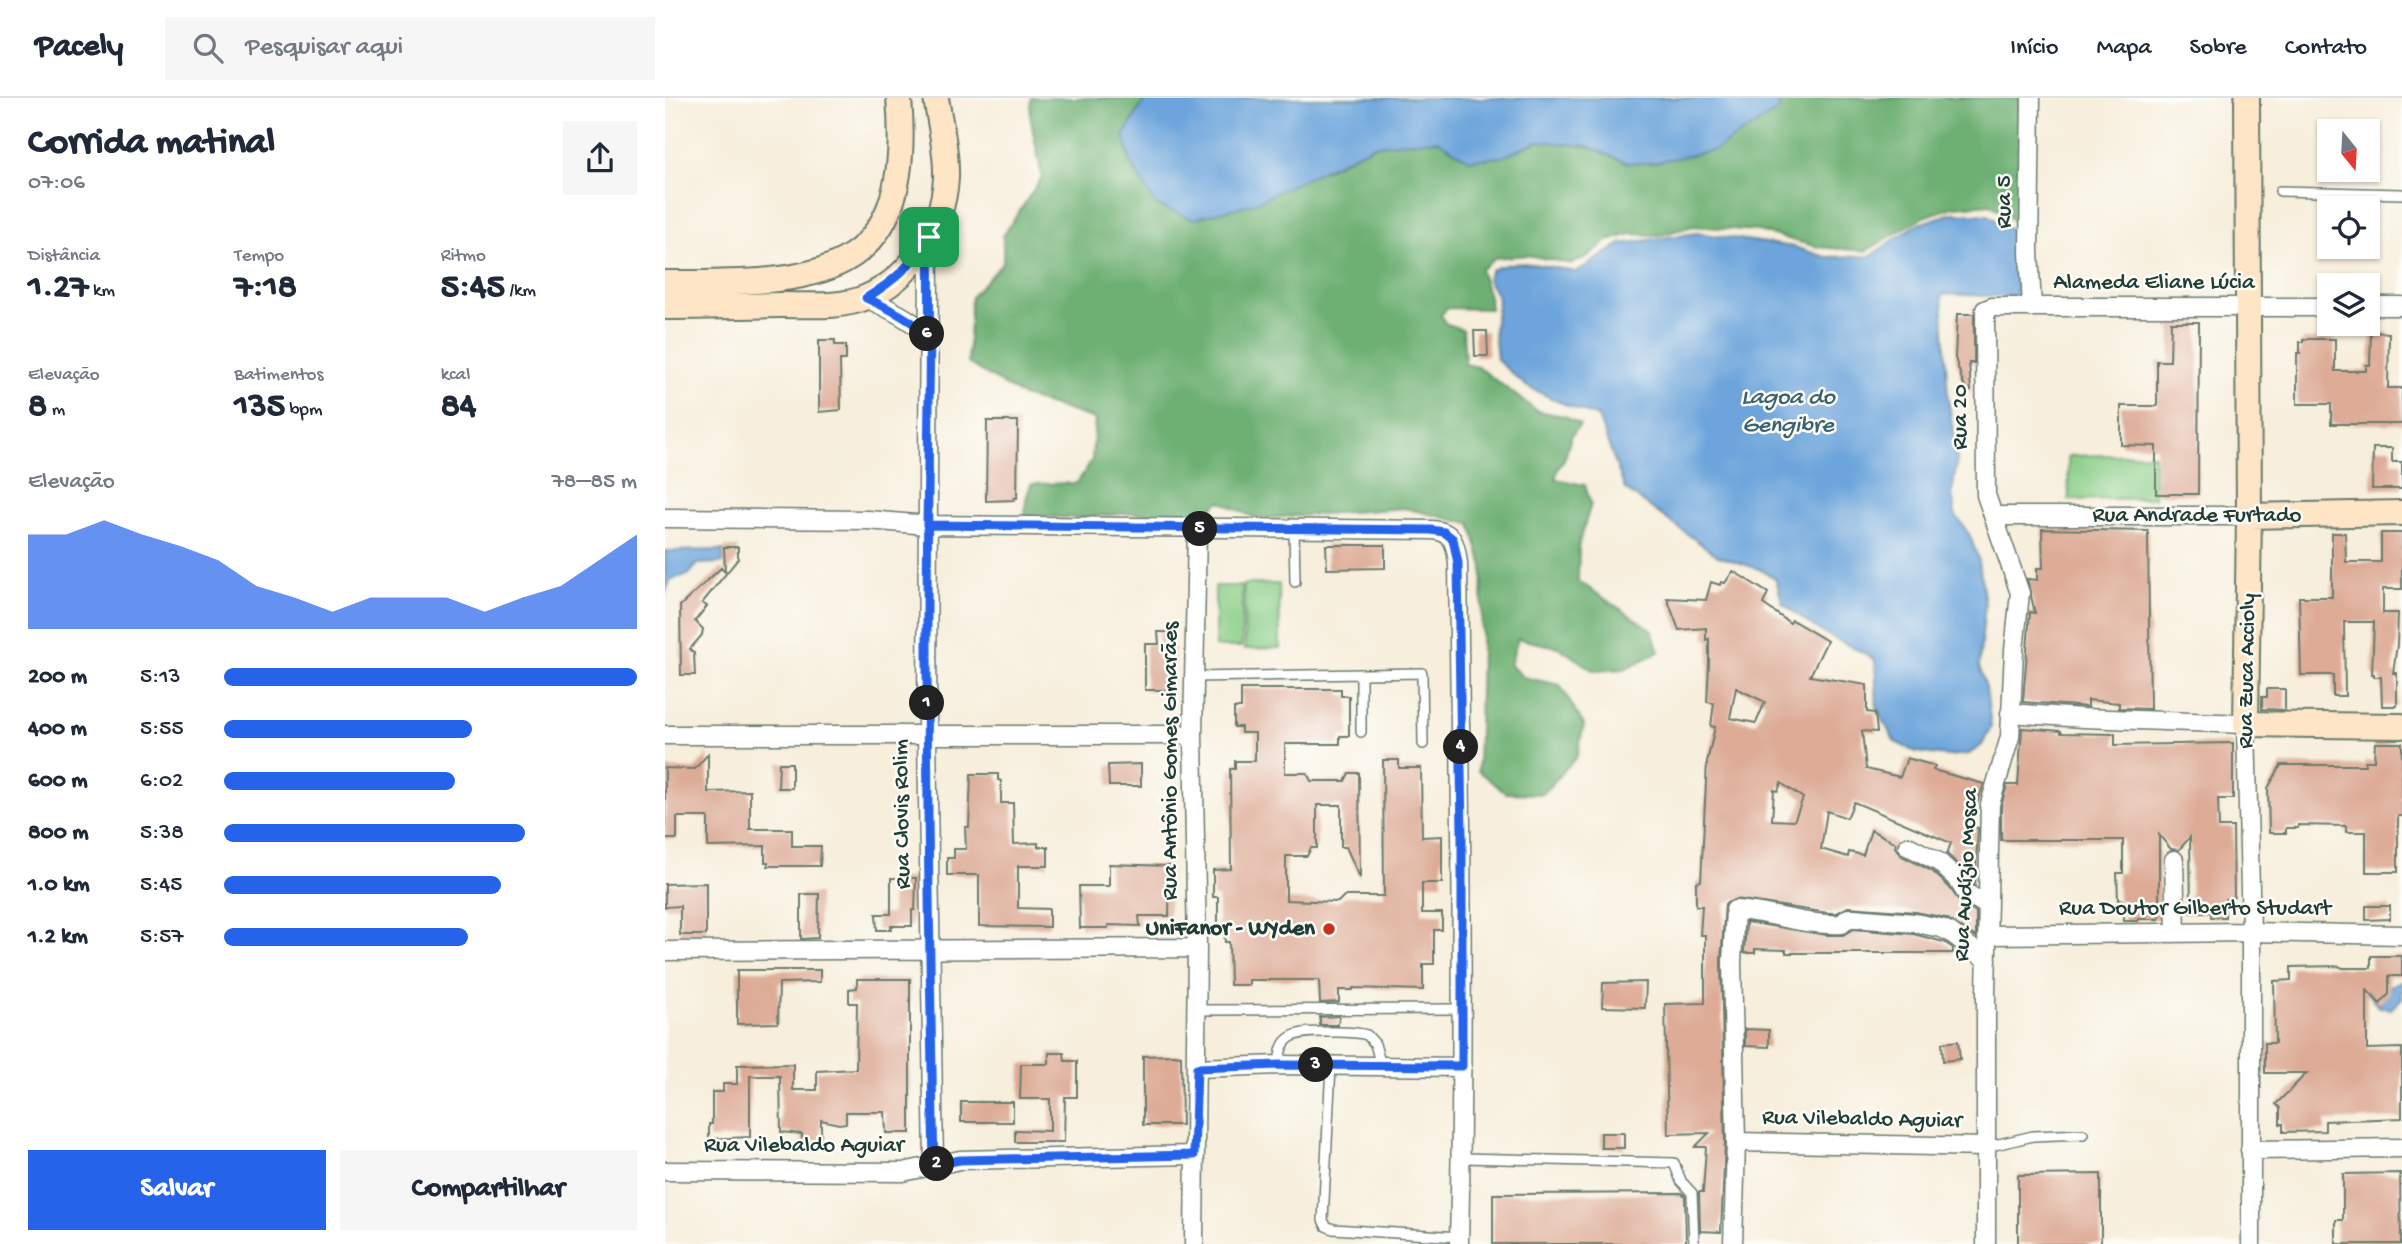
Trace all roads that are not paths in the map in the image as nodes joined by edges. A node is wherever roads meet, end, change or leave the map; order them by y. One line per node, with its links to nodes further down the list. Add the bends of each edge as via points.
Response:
1 (899, 98): 8 (street, via 902,150 893,199 880,230 864,247 833,266 787,279)
2 (936, 98): 7 (street, via 946,179)
3 (2031, 98): 13 (street, Rua 5)
4 (2247, 98): 14 (street, Rua Zuca Accioly)
5 (2280, 191): 6 (lane)
6 (2402, 194)
7 (929, 237): 9 (street, via 899,276); 17 (street, Rua Clovis Rolim)
8 (665, 283)
9 (866, 298): 12 (street, via 824,305); 17 (street, via 916,323)
10 (2380, 306): 11 (street)
11 (2402, 306)
12 (665, 307)
13 (2032, 307): 14 (street, Alameda Eliane Lúcia); 16 (street, Alameda Eliane Lúcia, via 1989,307)
14 (2248, 307): 15 (street, Alameda Eliane Lúcia); 20 (street, Rua Zuca Accioly)
15 (2317, 307)
16 (1985, 315): 19 (street, Rua 20, via 1986,495)
17 (930, 337): 22 (street, Rua Clovis Rolim)
18 (2402, 513): 20 (street, Rua Andrade Furtado)
19 (1993, 516): 20 (street, Rua Andrade Furtado); 28 (street, Rua Audízio Mosca, via 2020,593)
20 (2249, 516): 29 (street, Rua Zuca Accioly)
21 (665, 518): 22 (street)
22 (927, 525): 23 (street); 33 (street, Rua Clovis Rolim)
23 (1197, 529): 24 (street); 27 (street, Rua Antônio Gomes Gimarães)
24 (1294, 529): 25 (lane); 47 (street, via 1438,530 1456,544)
25 (1295, 582)
26 (1361, 674): 27 (lane); 31 (lane); 35 (lane, via 1422,673)
27 (1194, 677): 34 (street, Rua Antônio Gomes Gimarães)
28 (2010, 713): 29 (street); 38 (street, Rua Audízio Mosca, via 2008,748 1990,804)
29 (2246, 724): 30 (street); 39 (street, Rua Zuca Accioly)
30 (2402, 726)
31 (1361, 732)
32 (665, 735): 33 (street)
33 (927, 735): 34 (street); 44 (street, Rua Clovis Rolim)
34 (1193, 735): 43 (street, Rua Antônio Gomes Gimarães)
35 (1423, 744)
36 (1908, 846): 38 (street, via 1939,862 1966,893)
37 (2174, 860): 40 (street)
38 (1988, 906): 41 (street, Rua Audízio Mosca)
39 (2252, 932): 40 (street, Rua Doutor Gilberto Studart); 42 (street, Rua Doutor Gilberto Studart); 58 (street, Rua Zuca Accioly)
40 (2176, 933): 41 (street, Rua Doutor Gilberto Studart)
41 (1988, 935): 46 (street, Rua Audízio Mosca)
42 (2402, 935)
43 (1197, 948): 44 (street); 48 (street, Rua Antônio Gomes Gimarães)
44 (930, 950): 45 (street); 61 (street, Rua Clovis Rolim)
45 (665, 951)
46 (1987, 960): 55 (street, via 1950,932 1918,923 1848,918 1842,924 1805,924 1735,910); 56 (street, Rua Audízio Mosca)
47 (1463, 1009): 48 (lane); 52 (street)
48 (1196, 1010): 53 (street, Rua Antônio Gomes Gimarães)
49 (1280, 1065): 50 (street); 51 (lane, via 1281,1048 1290,1037 1331,1032 1367,1035 1375,1044); 53 (street)
50 (1331, 1066): 51 (street); 63 (lane, via 1325,1226)
51 (1381, 1066): 52 (street)
52 (1462, 1066): 60 (street)
53 (1197, 1068): 59 (street, Rua Antônio Gomes Gimarães)
54 (2083, 1134): 56 (lane, via 2033,1136)
55 (1737, 1142): 56 (street, Rua Vilebaldo Aguiar); 66 (street)
56 (1986, 1147): 67 (street, Rua Audízio Mosca)
57 (2402, 1148): 58 (street)
58 (2250, 1150): 68 (street, Rua Zuca Accioly)
59 (1194, 1155): 61 (street, Rua Vilebaldo Aguiar, via 960,1160); 64 (street, Rua Antônio Gomes Gimarães)
60 (1462, 1158): 63 (street); 65 (lane, via 1674,1163 1692,1193)
61 (934, 1165): 62 (street, Rua Vilebaldo Aguiar, via 903,1172)
62 (665, 1171)
63 (1459, 1241)
64 (1194, 1244)
65 (1694, 1244)
66 (1733, 1244)
67 (1986, 1244)
68 (2251, 1244)

